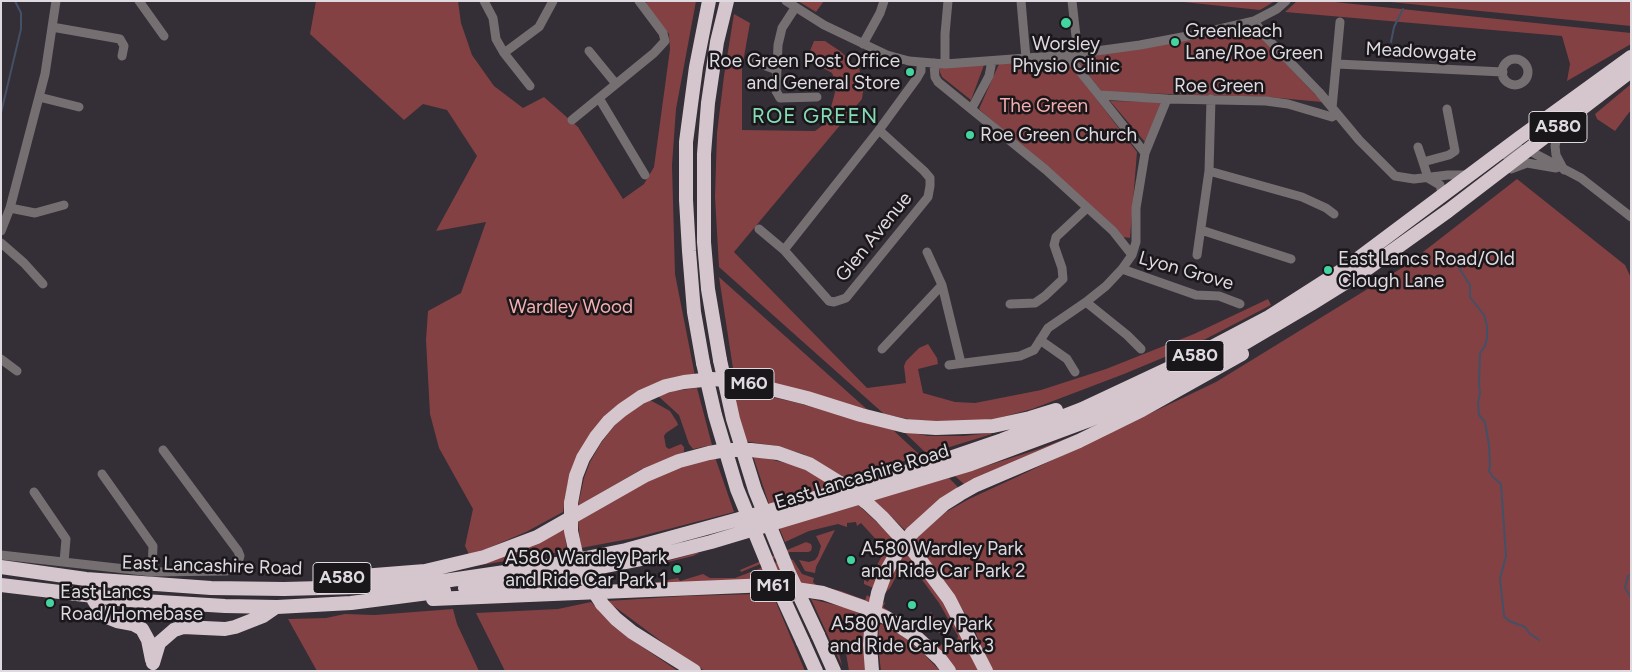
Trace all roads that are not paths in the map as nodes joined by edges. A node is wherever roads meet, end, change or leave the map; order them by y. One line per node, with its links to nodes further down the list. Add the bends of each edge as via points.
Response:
1 (56, 1): 17 (street)
2 (139, 1): 18 (street)
3 (484, 1): 21 (street, via 493,18 496,39)
4 (553, 1): 21 (street, via 539,27)
5 (640, 1): 36 (street, via 663,33 665,41)
6 (709, 1): 112 (highway, M60, bridge, via 686,142 686,200 694,312 715,415 737,489)
7 (726, 1): 113 (highway, M60, bridge, via 708,103 704,154 704,242 708,289 733,419 755,490)
8 (786, 1): 14 (street)
9 (884, 1): 19 (street)
10 (948, 1): 31 (street)
11 (1021, 1): 26 (street)
12 (1072, 1): 22 (street)
13 (1286, 1): 15 (street)
14 (795, 8): 19 (street); 33 (street, via 782,28)
15 (1254, 21): 22 (street, via 1140,45); 48 (street)
16 (1340, 22): 32 (street)
17 (52, 27): 24 (street, via 120,39 124,46); 39 (street)
18 (162, 30)
19 (863, 44): 29 (street, via 899,59)
20 (589, 50): 36 (street)
21 (504, 52): 37 (street)
22 (1078, 54): 23 (street)
23 (1067, 55): 26 (street); 38 (street)
24 (122, 56)
25 (1631, 57): 58 (highway, East Lancashire Road / A580)
26 (1026, 58): 27 (street)
27 (992, 61): 31 (street); 46 (street, via 989,76)
28 (755, 62): 33 (street)
29 (921, 63): 30 (street); 50 (street, via 917,78)
30 (934, 63): 31 (street); 46 (street, via 938,82)
31 (945, 64)
32 (1337, 64): 35 (street, Meadowgate); 48 (street)
33 (777, 70): 40 (street, via 776,91 780,98)
34 (1631, 71): 44 (highway, East Lancashire Road / A580)
35 (1503, 72)
36 (616, 84): 41 (street)
37 (530, 86)
38 (1099, 95): 42 (street); 53 (street)
39 (39, 97): 45 (street); 63 (street)
40 (817, 97)
41 (599, 98): 49 (street); 57 (street)
42 (1167, 98): 43 (street, Roe Green); 53 (street, Roe Green)
43 (1212, 99): 48 (street, Roe Green, via 1288,104 1332,117); 56 (street)
44 (1590, 104): 52 (highway, East Lancashire Road / A580); 55 (street, via 1557,137 1556,152)
45 (79, 107)
46 (972, 108): 65 (street)
47 (1447, 109): 54 (street, via 1455,151)
48 (1335, 111): 59 (street, via 1395,176)
49 (572, 120)
50 (879, 130): 73 (street); 73 (street, Glen Avenue, via 930,178 928,197 846,298 829,301)
51 (1418, 147): 54 (street)
52 (1528, 150): 55 (street); 58 (street, via 1517,149); 60 (highway, East Lancashire Road / A580)
53 (1145, 153): 75 (street, Roe Green)
54 (1423, 162): 59 (street)
55 (1564, 170): 60 (street, via 1527,163); 67 (street, via 1581,178)
56 (1209, 172): 66 (street, via 1302,198); 70 (street)
57 (645, 175)
58 (1470, 175): 59 (street); 61 (highway, East Lancashire Road / A580)
59 (1428, 178): 61 (street, via 1440,185)
60 (1485, 183): 84 (highway, East Lancashire Road / A580, via 1364,271)
61 (1440, 198): 88 (highway, East Lancashire Road / A580, via 1324,283)
62 (64, 205): 64 (street)
63 (10, 208): 64 (street, via 35,213); 71 (street)
64 (53, 208): 68 (street)
65 (1087, 208): 75 (street, via 1113,231); 82 (street, via 1056,237 1054,245 1062,268 1062,279 1035,303)
66 (1334, 214)
67 (1631, 217)
68 (57, 218)
69 (759, 229): 73 (street, Glen Avenue)
70 (1201, 230): 76 (street); 77 (street)
71 (1, 231)
72 (1, 243): 79 (street)
73 (784, 250)
74 (927, 252): 80 (street)
75 (1132, 255): 78 (street, Roe Green)
76 (1197, 255)
77 (1291, 259)
78 (1122, 269): 81 (street, Roe Green); 83 (street, Lyon Grove, via 1196,295 1219,296)
79 (43, 284)
80 (942, 284): 86 (street); 90 (street)
81 (1086, 302): 85 (street, Roe Green, via 1048,328); 87 (street)
82 (1010, 304)
83 (1240, 304)
84 (1311, 304): 101 (highway, East Lancashire Road / A580, via 1188,373 1123,405 1048,436 929,477 711,542); 114 (highway, bridge, via 1258,344 1180,389 1079,441 976,485 944,504 912,532 885,574 871,626)
85 (1040, 340): 90 (street, Roe Green, via 1034,350 1020,356); 93 (street, via 1067,360)
86 (882, 349)
87 (1141, 350)
88 (1195, 356): 104 (highway, East Lancashire Road / A580, via 1082,409 968,452 626,550 430,583 303,589); 111 (highway, M60, bridge, via 1050,412 988,427 905,426 739,381 684,382 640,397 609,421 583,458 571,504 571,531 586,579 602,604 632,632)
89 (1, 360): 92 (street)
90 (961, 363): 91 (street, Roe Green)
91 (949, 365)
92 (17, 371)
93 (1075, 372)
94 (163, 450): 100 (street, East Lancashire Road, via 240,556 237,566 228,571)
95 (102, 474): 100 (street, via 152,546)
96 (34, 492): 98 (street, via 66,539)
97 (1, 555): 98 (street, East Lancashire Road)
98 (64, 562): 102 (street, East Lancashire Road)
99 (1, 567): 102 (highway, East Lancashire Road / A580)
100 (152, 572): 102 (street, East Lancashire Road)
101 (575, 572): 106 (highway); 108 (highway, East Lancashire Road / A580)
102 (102, 574): 104 (highway, East Lancashire Road / A580)
103 (1, 585): 107 (highway, East Lancashire Road / A580)
104 (211, 588): 116 (highway, A580, bridge, via 425,571 462,563 537,537 646,475 679,461 737,450 764,451 809,464 866,502 910,547 949,598)
105 (573, 593): 106 (highway, A580); 115 (highway, M61, via 769,585 824,593 887,618 916,637)
106 (530, 594): 108 (highway, A580)
107 (92, 597): 109 (highway, East Lancashire Road / A580); 110 (highway, via 107,617 142,630 148,640)
108 (351, 603): 109 (highway, East Lancashire Road / A580)
109 (277, 607): 110 (highway, via 235,627 183,627 174,630 159,643)
110 (154, 667)
111 (694, 671)
112 (816, 671)
113 (834, 671)
114 (872, 671)
115 (949, 671)
116 (986, 671)

